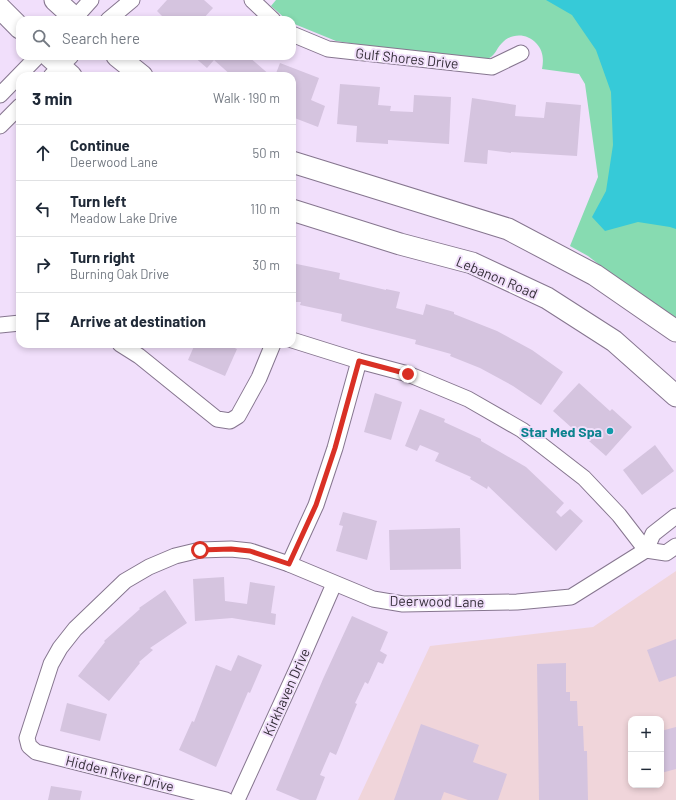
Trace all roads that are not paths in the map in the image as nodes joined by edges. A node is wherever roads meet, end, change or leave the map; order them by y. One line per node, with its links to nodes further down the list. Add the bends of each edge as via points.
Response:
1 (55, 0): 6 (main road)
2 (91, 0): 7 (street)
3 (132, 0): 8 (street)
4 (252, 0): 9 (street)
5 (0, 8): 10 (main road)
6 (72, 16)
7 (78, 16)
8 (113, 16)
9 (269, 16)
10 (16, 24)
11 (296, 36): 12 (street, Gulf Shores Drive, via 328,49 492,67)
12 (522, 53)
13 (34, 60): 15 (street)
14 (123, 60): 16 (main road)
15 (22, 72)
16 (137, 72)
17 (16, 79): 18 (street)
18 (0, 95)
19 (16, 110): 20 (street)
20 (0, 126)
21 (296, 163): 25 (main road, via 508,229 595,275)
22 (296, 211): 30 (main road, Lebanon Road, via 400,244 472,263 547,298 614,341)
23 (16, 323): 24 (street)
24 (0, 325)
25 (676, 331)
26 (296, 341): 29 (street)
27 (126, 348): 28 (street, via 216,419 230,421 238,416 245,404)
28 (271, 348)
29 (359, 361): 33 (street, via 408,374 468,399 522,430 584,478 619,515); 34 (street, via 316,505)
30 (676, 396)
31 (676, 516): 33 (street, via 653,534)
32 (676, 546): 33 (street, via 666,553)
33 (646, 550): 35 (street, Deerwood Lane, via 571,597 517,602 403,604 372,599)
34 (289, 564): 35 (street, Deerwood Lane); 36 (street, Deerwood Lane, via 250,551 200,550 155,564 125,581 75,629 51,664 27,738 29,746)
35 (334, 584): 38 (street, Kirkhaven Drive)
36 (36, 752): 37 (street, Hidden River Drive)
37 (226, 800)
38 (237, 800)

